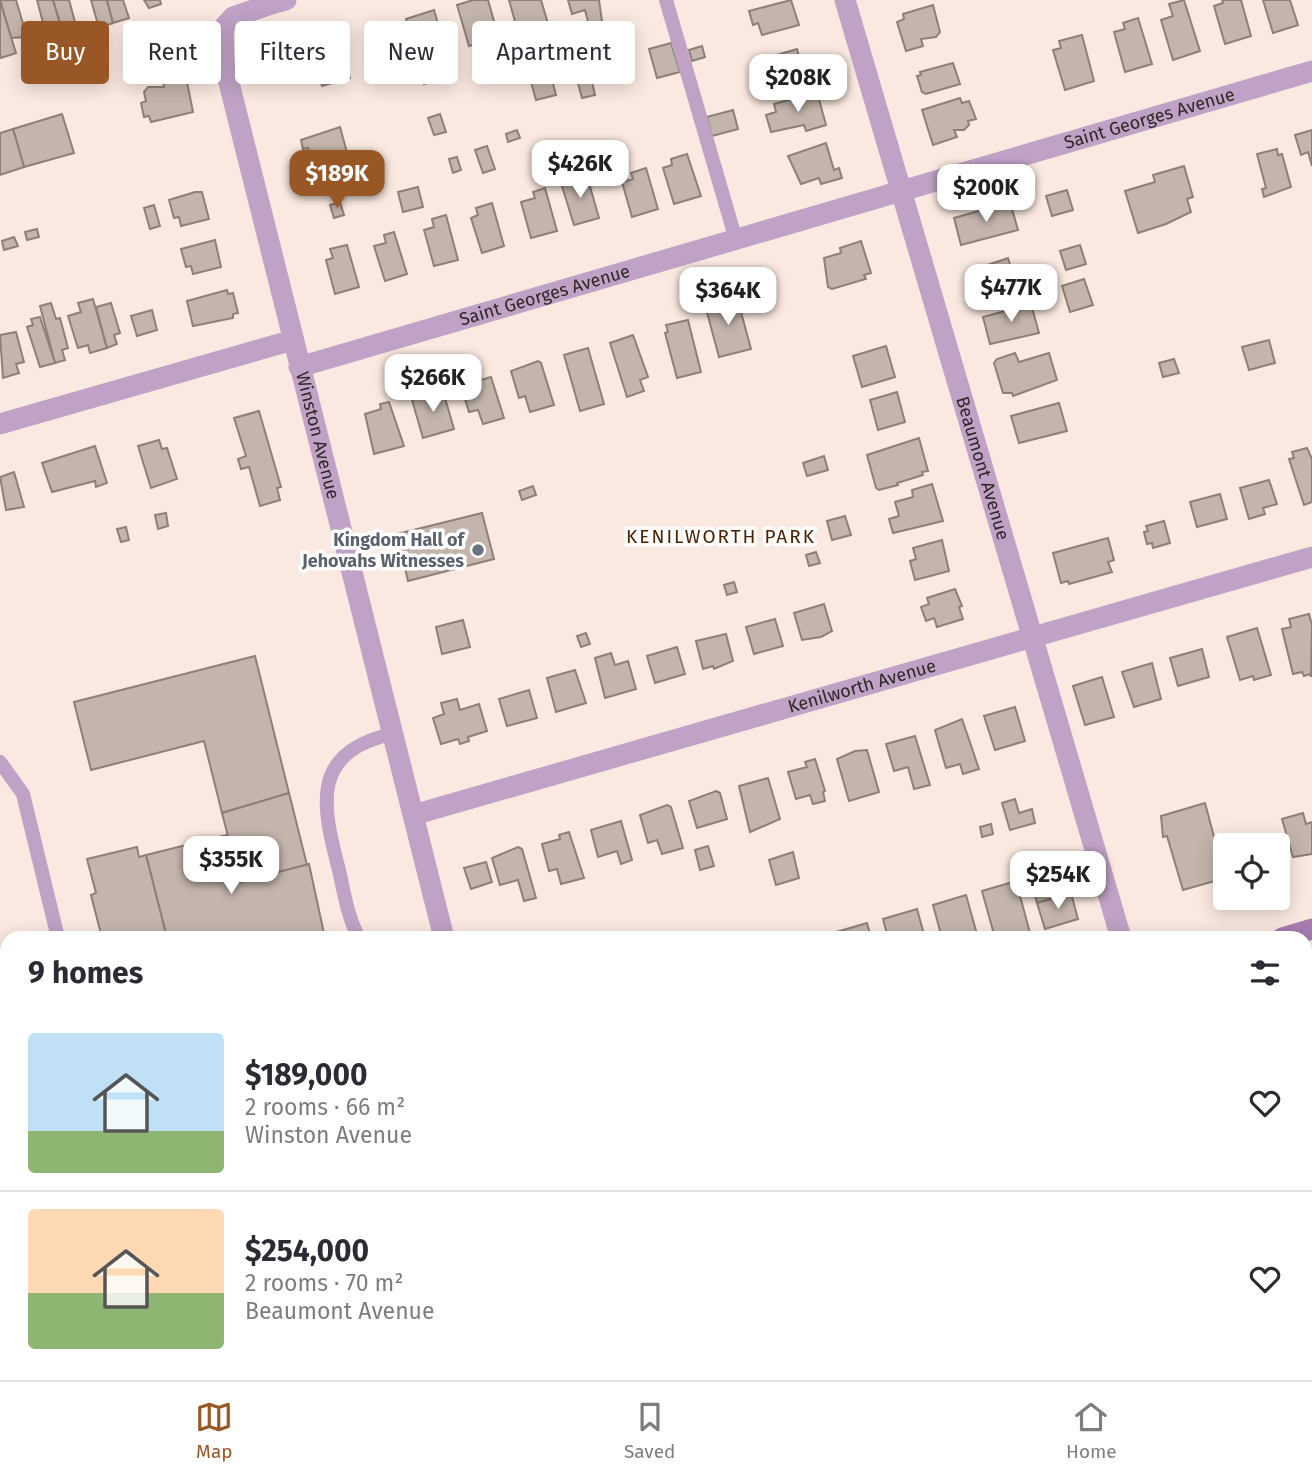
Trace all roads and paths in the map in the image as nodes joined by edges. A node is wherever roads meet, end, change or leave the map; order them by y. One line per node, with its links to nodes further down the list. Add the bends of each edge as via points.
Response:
1 (666, 0): 6 (lane)
2 (845, 0): 5 (street, Beaumont Avenue)
3 (274, 2): 7 (street, Winston Avenue, via 233,17 223,28 221,42)
4 (1312, 71): 5 (street, Saint Georges Avenue)
5 (900, 192): 6 (street, Saint Georges Avenue); 11 (street, Beaumont Avenue)
6 (736, 240): 8 (street, Saint Georges Avenue)
7 (292, 340): 8 (street, Winston Avenue); 9 (street)
8 (299, 367): 12 (street, Winston Avenue)
9 (0, 424)
10 (1312, 557): 11 (street, Kenilworth Avenue)
11 (1034, 637): 14 (street, Kenilworth Avenue); 18 (street, Beaumont Avenue)
12 (392, 734): 14 (street, Winston Avenue); 16 (lane, via 360,742 334,772 326,793 324,810)
13 (0, 762): 15 (lane, via 23,794)
14 (413, 815): 17 (street, Winston Avenue)
15 (56, 931)
16 (357, 931)
17 (442, 931)
18 (1119, 931)

